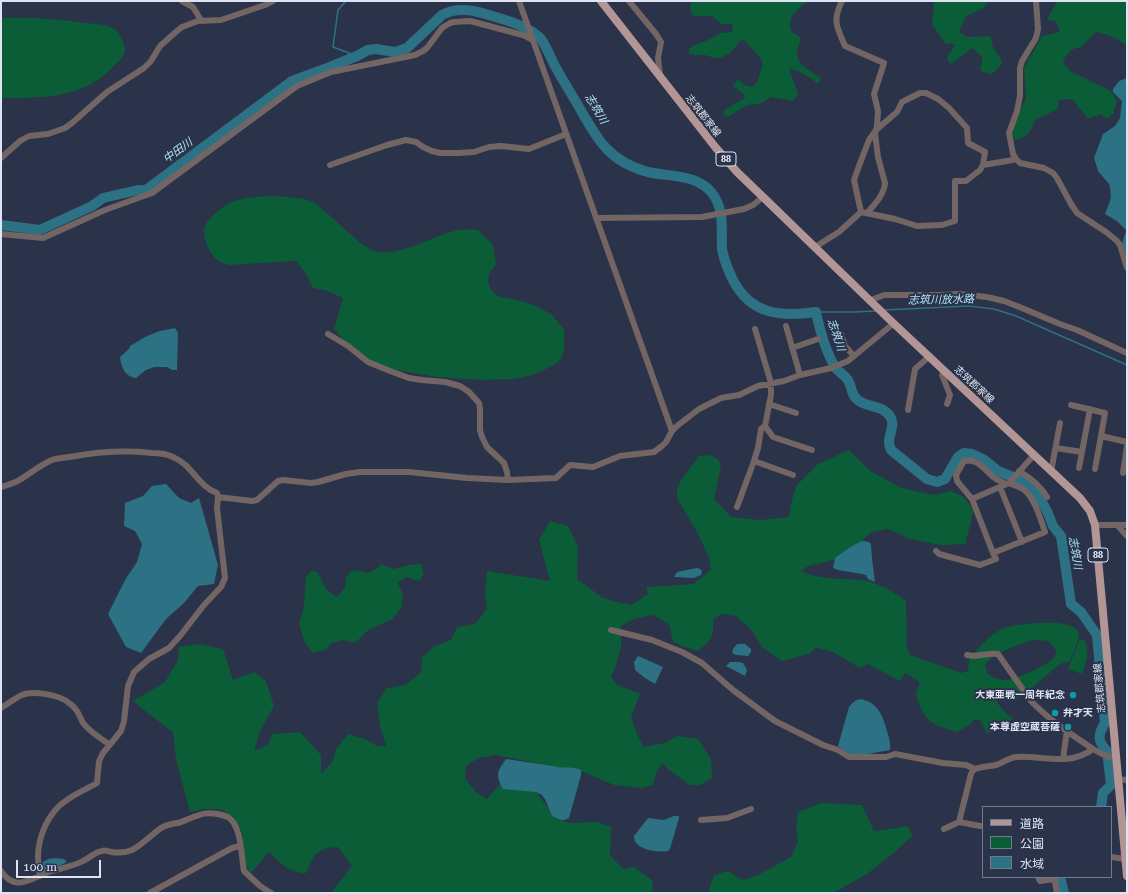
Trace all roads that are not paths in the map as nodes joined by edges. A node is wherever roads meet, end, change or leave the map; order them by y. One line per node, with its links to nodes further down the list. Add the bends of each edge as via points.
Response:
1 (182, 1): 8 (street, via 192,7)
2 (273, 1): 8 (street, via 221,20)
3 (519, 1): 9 (street)
4 (601, 1): 10 (main road, 志筑郡家線 / 88)
5 (842, 1): 11 (street, via 836,22 845,46 884,63 874,94 878,111)
6 (1036, 1): 14 (street, via 1038,29 1020,68 1020,96 1009,133)
7 (632, 3): 10 (street, via 660,42)
8 (201, 20): 13 (street, via 182,27 160,46 144,68 107,92 65,128 48,134 29,136)
9 (533, 39): 12 (street); 20 (street, via 470,21 450,23 442,28 427,48 416,55 331,72 297,86 152,193 105,210 43,238)
10 (660, 75): 17 (main road, 志筑郡家線 / 88, via 716,148)
11 (876, 130): 16 (street, via 897,112 902,102 920,93 926,93 944,104 967,128 968,143 985,152); 18 (street, via 854,180); 18 (street, via 878,157 885,183 881,196)
12 (566, 134): 15 (street, via 529,149 501,146 458,153 432,151 416,142 406,140); 19 (street)
13 (1, 158)
14 (1016, 159): 16 (street); 22 (street, via 1020,163 1044,168 1053,173 1077,213 1117,241)
15 (330, 165)
16 (983, 165): 18 (street, via 966,181 955,181 955,220 918,226)
17 (763, 198): 19 (street, via 744,209 712,216); 21 (main road, 志筑郡家線 / 88)
18 (864, 213): 21 (street)
19 (596, 218): 45 (street)
20 (1, 234)
21 (815, 247): 23 (main road, 志筑郡家線 / 88)
22 (1127, 268)
23 (871, 300): 24 (main road, 志筑郡家線 / 88); 31 (street, via 884,295 959,294 987,297 1004,301 1077,330)
24 (892, 321): 32 (street); 33 (main road, 志筑郡家線 / 88)
25 (786, 326): 30 (street)
26 (755, 329): 36 (street)
27 (328, 334): 60 (street, via 368,362 409,378 446,382 469,392 479,403 482,437 487,447 504,463)
28 (841, 334): 32 (street, via 845,346)
29 (818, 339): 30 (street)
30 (792, 348): 35 (street)
31 (1127, 353)
32 (854, 356): 35 (street, via 840,365)
33 (930, 356): 34 (main road, 志筑郡家線 / 88); 41 (street, via 915,370)
34 (945, 371): 38 (street, via 942,375 950,395); 52 (main road, 志筑郡家線 / 88)
35 (800, 375): 36 (street)
36 (771, 383): 37 (street); 45 (street, via 738,395 721,398 699,409)
37 (769, 404): 42 (street); 44 (street)
38 (947, 404)
39 (1071, 405): 40 (street)
40 (1090, 409): 46 (street, via 1105,413); 51 (street)
41 (908, 410)
42 (796, 413)
43 (1060, 423): 49 (street)
44 (765, 426): 50 (street, via 773,437); 53 (street, via 761,429)
45 (672, 431): 60 (street, via 666,442 654,452 620,456 593,467 570,465 556,478)
46 (1101, 436): 47 (street); 55 (street)
47 (1127, 442)
48 (1127, 446): 58 (street)
49 (1056, 448): 51 (street); 57 (street)
50 (812, 450)
51 (1082, 452): 54 (street)
52 (1034, 455): 56 (street); 57 (main road, 志筑郡家線 / 88)
53 (754, 461): 59 (street); 66 (street)
54 (1079, 468)
55 (1095, 469)
56 (1018, 472): 61 (street); 64 (street, via 1032,479)
57 (1051, 472): 67 (main road, 志筑郡家線 / 88, via 1087,506)
58 (1123, 474)
59 (793, 475)
60 (508, 480): 63 (street, via 408,472 360,472 311,483 278,481 257,500 252,501)
61 (1006, 483): 65 (street); 65 (street, via 995,479 979,463 964,461 956,478 958,484); 71 (street); 71 (street, via 1026,491 1035,505 1045,532)
62 (1, 487): 63 (street, via 20,480 53,460 119,452 162,453 173,456 183,463 204,486 217,493)
63 (218, 497): 78 (street, via 225,578 221,587 169,648 148,659 134,672 128,686 121,730)
64 (1047, 497)
65 (972, 499): 73 (street)
66 (737, 507)
67 (1095, 525): 68 (street); 80 (main road, 志筑郡家線 / 88)
68 (1117, 525): 69 (street); 70 (street)
69 (1127, 525)
70 (1127, 536)
71 (1022, 542): 73 (street)
72 (936, 551): 73 (street, via 980,565 996,559)
73 (993, 553)
74 (611, 630): 82 (street, via 652,640 682,652 702,663 732,690 775,721 849,757 886,757 896,754 966,765)
75 (966, 655): 77 (street, via 998,654 1034,704)
76 (1, 708): 78 (street, via 22,695 42,694 58,697 69,702 92,733)
77 (1067, 730): 79 (street); 81 (street)
78 (109, 744): 94 (street, via 99,761 97,783 66,800 55,810 46,824 38,857)
79 (1093, 748): 80 (street); 81 (street, via 1081,755)
80 (1114, 758): 83 (main road, 志筑郡家線 / 88)
81 (1063, 759): 82 (street, via 1014,757 1001,764)
82 (975, 769): 87 (street, via 970,774)
83 (1118, 779): 84 (street); 92 (main road, 志筑郡家線 / 88)
84 (1127, 780)
85 (751, 809): 86 (street, via 727,818)
86 (701, 820)
87 (959, 822): 88 (street); 89 (street)
88 (982, 826)
89 (944, 829)
90 (240, 846): 94 (street, via 238,831 228,817 204,813 161,828 134,849 126,852 102,851 82,862); 98 (street); 99 (street, via 244,871)
91 (1112, 857): 92 (street)
92 (1126, 859): 95 (main road, 志筑郡家線 / 88)
93 (1, 871): 94 (street, via 6,878 16,883)
94 (40, 876)
95 (1127, 876)
96 (1038, 878): 97 (street, via 1040,881)
97 (1054, 878): 100 (street)
98 (150, 893)
99 (271, 893)
100 (1057, 893)

